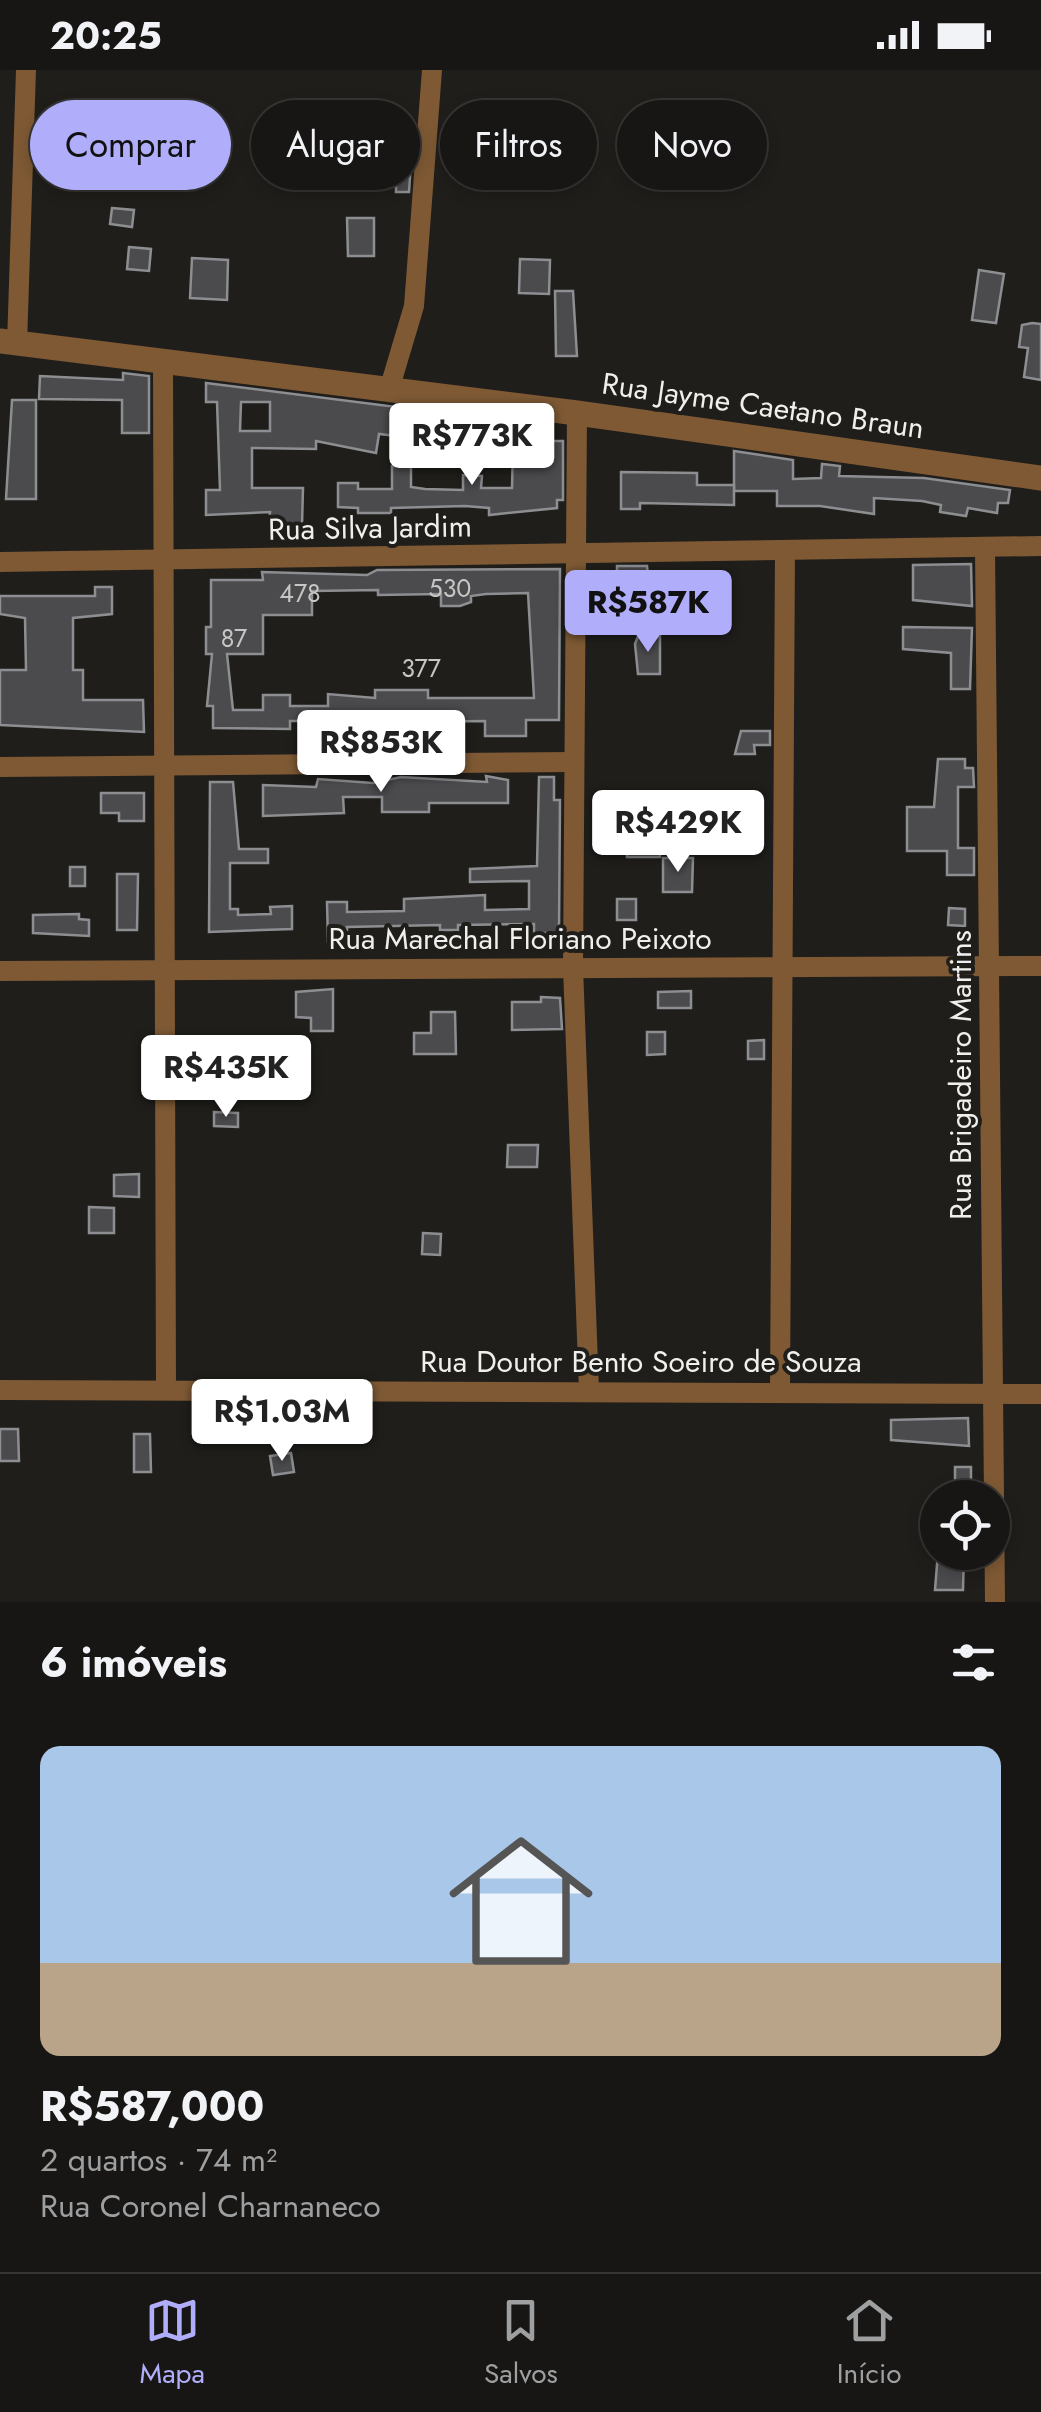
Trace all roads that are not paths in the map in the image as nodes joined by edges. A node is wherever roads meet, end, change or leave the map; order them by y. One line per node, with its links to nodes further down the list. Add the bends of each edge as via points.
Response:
1 (26, 70): 3 (street)
2 (432, 70): 5 (street, via 414,306)
3 (9, 343): 4 (street, Rua Jayme Caetano Braun)
4 (163, 362): 5 (street, Rua Jayme Caetano Braun); 13 (street)
5 (389, 390): 6 (street, Rua Jayme Caetano Braun)
6 (577, 413): 7 (street, Rua Jayme Caetano Braun); 11 (street)
7 (1041, 478)
8 (1041, 546): 9 (street, Rua Silva Jardim)
9 (986, 548): 10 (street, Rua Silva Jardim); 20 (street, Rua Brigadeiro Martins)
10 (785, 550): 11 (street, Rua Silva Jardim); 19 (street)
11 (574, 555): 13 (street, Rua Silva Jardim); 14 (street)
12 (0, 562): 13 (street, Rua Silva Jardim)
13 (162, 562): 16 (street)
14 (572, 762): 16 (street); 18 (street)
15 (0, 768): 16 (street)
16 (162, 768): 22 (street)
17 (1041, 966): 20 (street, Rua Marechal Floriano Peixoto)
18 (573, 967): 19 (street, Rua Marechal Floriano Peixoto); 22 (street, Rua Marechal Floriano Peixoto); 25 (street)
19 (782, 967): 20 (street, Rua Marechal Floriano Peixoto); 26 (street)
20 (991, 967): 28 (street, Rua Brigadeiro Martins)
21 (0, 970): 22 (street, Rua Marechal Floriano Peixoto)
22 (164, 972): 24 (street)
23 (0, 1390): 24 (street, Rua Doutor Bento Soeiro de Souza)
24 (166, 1390): 25 (street, Rua Doutor Bento Soeiro de Souza)
25 (588, 1391): 26 (street, Rua Doutor Bento Soeiro de Souza)
26 (780, 1393): 28 (street, Rua Doutor Bento Soeiro de Souza)
27 (1041, 1394): 28 (street, Rua Doutor Bento Soeiro de Souza)
28 (993, 1395): 29 (street, Rua Brigadeiro Martins)
29 (995, 1602)

